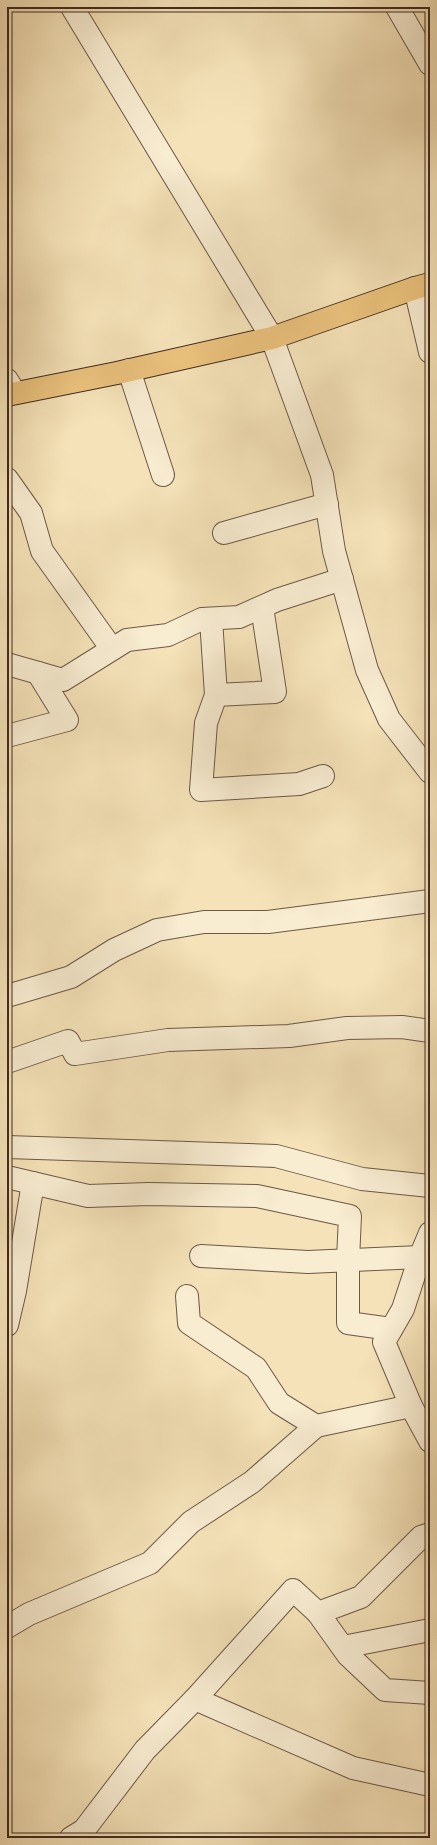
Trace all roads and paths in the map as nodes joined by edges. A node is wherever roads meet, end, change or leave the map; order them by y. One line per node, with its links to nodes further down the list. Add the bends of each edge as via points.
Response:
1 (72, 7): 5 (street)
2 (397, 7): 3 (street)
3 (430, 64)
4 (423, 286): 5 (main road); 6 (street)
5 (272, 338): 7 (main road); 11 (street, via 322,475)
6 (430, 352)
7 (129, 370): 8 (main road); 9 (street)
8 (10, 389)
9 (163, 475)
10 (7, 479): 16 (street, via 31,513 42,551)
11 (327, 504): 12 (street); 13 (street, via 334,552)
12 (224, 533)
13 (342, 579): 14 (street); 21 (street, via 367,670 389,719)
14 (262, 607): 15 (street, via 239,617); 19 (street, via 275,692)
15 (211, 619): 16 (street, via 202,619 168,635 127,640); 19 (street)
16 (112, 649): 18 (street, via 63,680)
17 (7, 664): 18 (street)
18 (38, 673): 20 (street, via 66,720)
19 (216, 695): 22 (street, via 206,723 201,790 299,784)
20 (7, 736)
21 (429, 768)
22 (322, 776)
23 (430, 901): 24 (street, via 268,922 204,922 157,930 114,950 71,977)
24 (7, 996)
25 (430, 1031): 26 (street, via 347,1028 289,1036 168,1040 75,1054 68,1042)
26 (7, 1062)
27 (7, 1147): 30 (street, via 276,1156 362,1179)
28 (7, 1177): 29 (street)
29 (33, 1183): 33 (street, via 88,1196 257,1196 350,1216); 35 (street)
30 (430, 1186)
31 (426, 1246): 33 (street); 36 (street, via 403,1309)
32 (201, 1256): 33 (street, via 308,1262)
33 (348, 1260): 36 (street, via 348,1323)
34 (187, 1296): 38 (street, via 189,1323 256,1368 279,1403)
35 (7, 1325)
36 (391, 1329): 37 (street, via 384,1342)
37 (411, 1406): 38 (street); 39 (street)
38 (316, 1426): 42 (street, via 252,1482 191,1522 150,1563 29,1614)
39 (428, 1435)
40 (430, 1534): 41 (street, via 421,1537 361,1597)
41 (318, 1613): 44 (street); 46 (street, via 293,1590)
42 (7, 1627)
43 (430, 1630): 44 (street)
44 (343, 1648): 45 (street, via 385,1690)
45 (430, 1693)
46 (195, 1699): 47 (street, via 353,1768); 48 (street, via 145,1750 84,1830)
47 (430, 1785)
48 (71, 1838)

